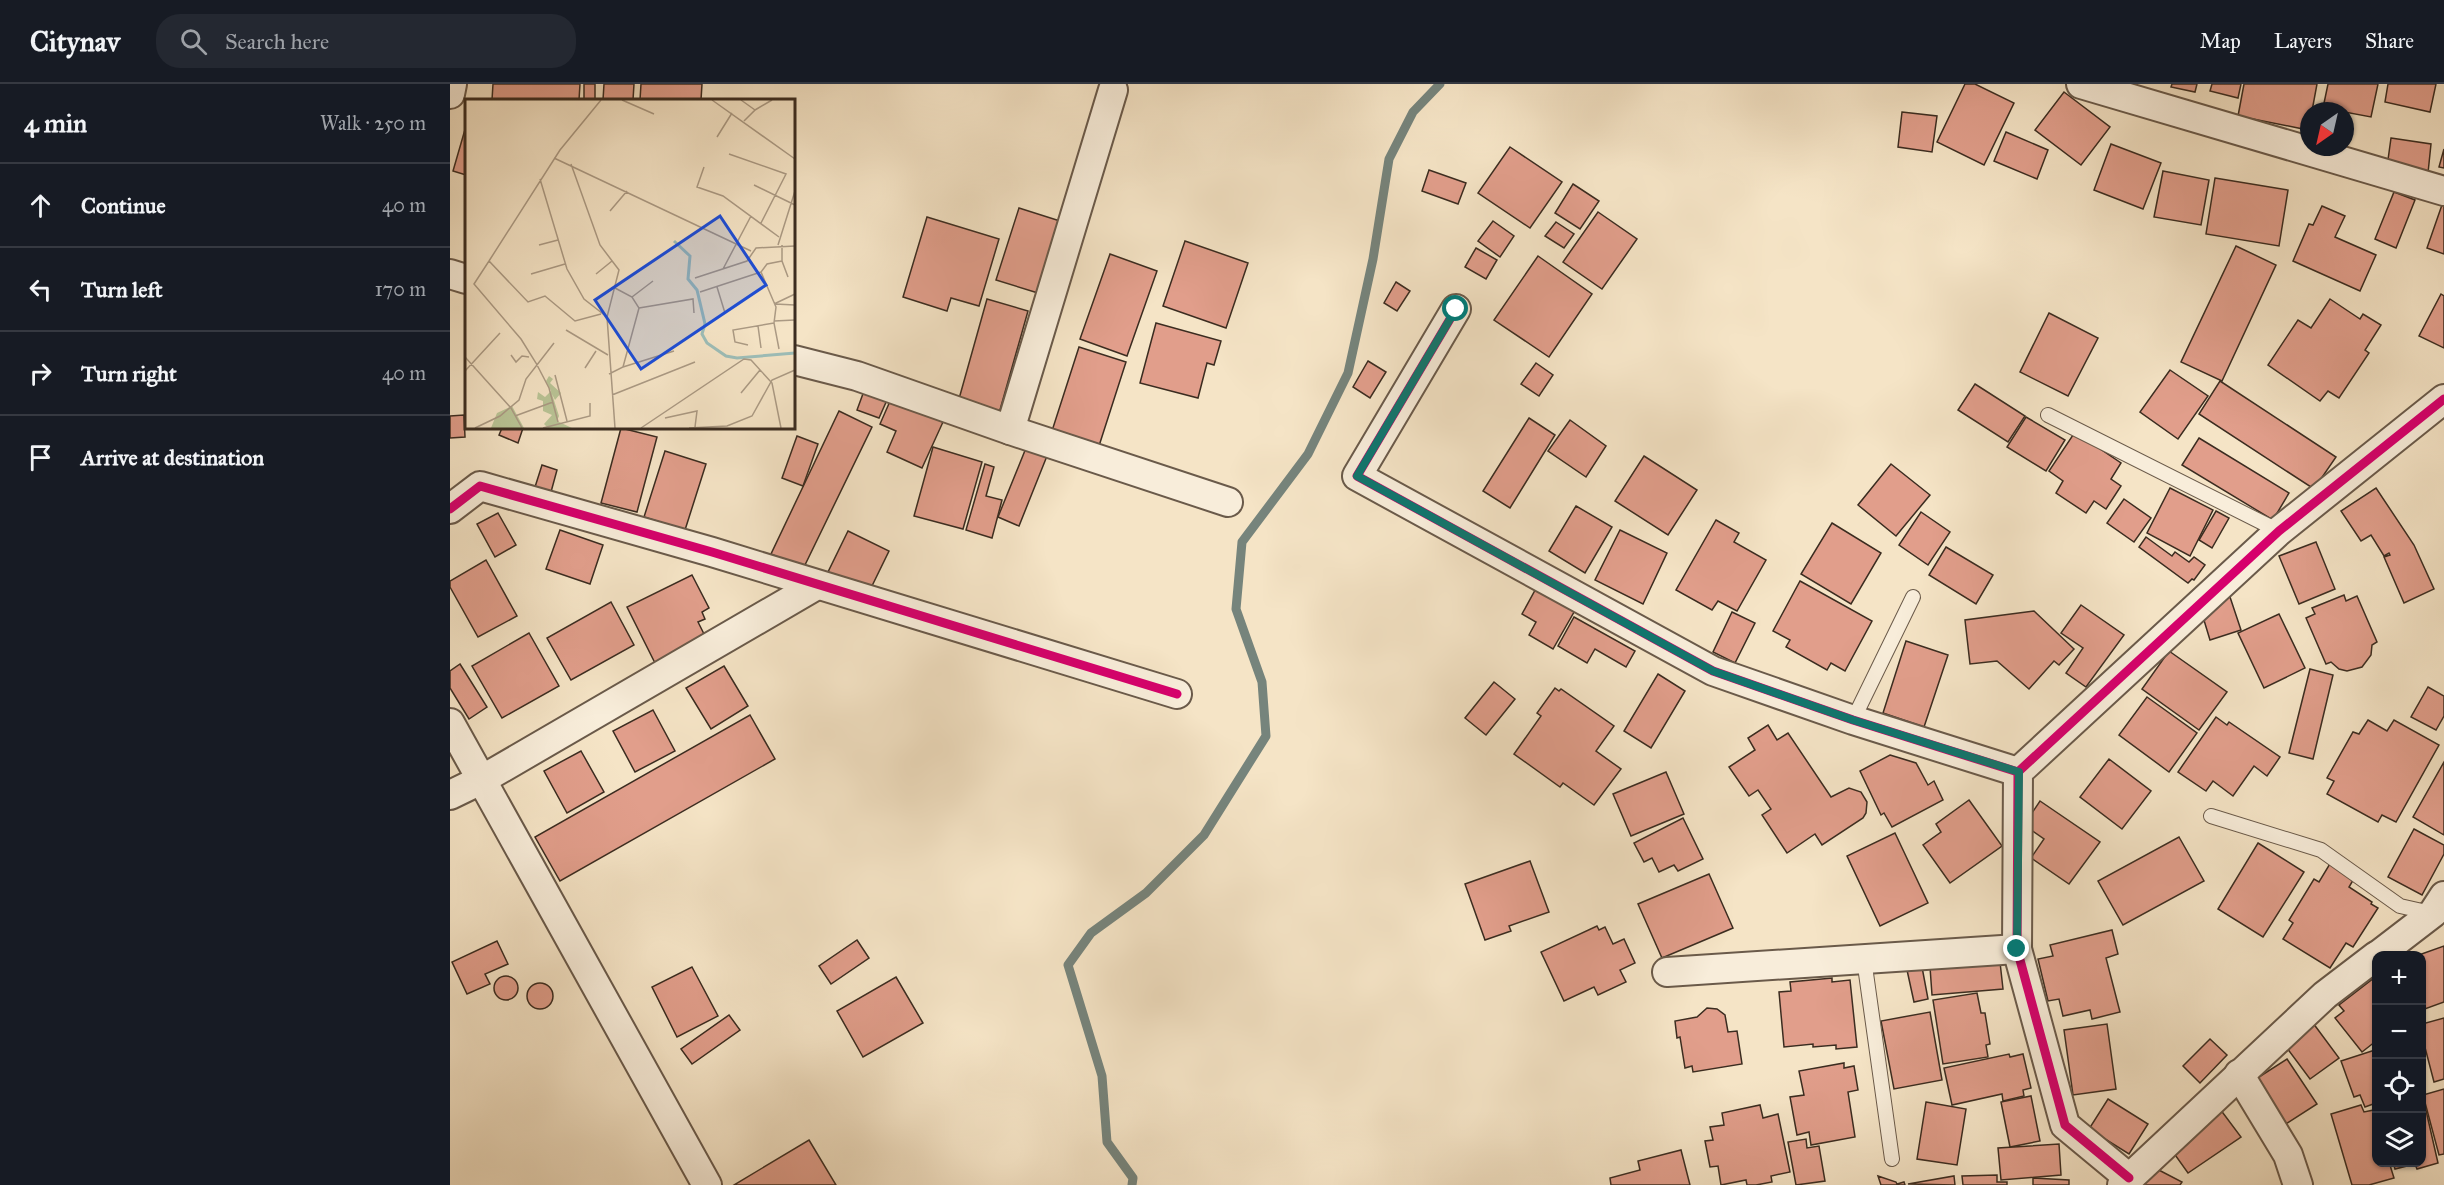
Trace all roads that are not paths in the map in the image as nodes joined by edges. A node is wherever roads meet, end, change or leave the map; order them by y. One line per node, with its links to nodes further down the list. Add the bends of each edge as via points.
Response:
1 (452, 84): 4 (street)
2 (2081, 84): 5 (street)
3 (1113, 90): 12 (street)
4 (450, 94)
5 (2444, 191)
6 (450, 274): 7 (street)
7 (465, 279)
8 (1456, 309): 19 (street, via 1357,476 1713,671)
9 (795, 360): 12 (street, via 857,376)
10 (2444, 399): 15 (street)
11 (2048, 415): 15 (lane)
12 (1010, 430): 13 (street)
13 (1228, 502)
14 (450, 509): 16 (street, via 480,486)
15 (2279, 531): 21 (street)
16 (816, 585): 18 (street); 22 (street)
17 (1913, 597): 19 (lane)
18 (1177, 694)
19 (1853, 720): 21 (street)
20 (450, 723): 22 (street)
21 (2019, 772): 26 (street)
22 (483, 779): 23 (street); 34 (street)
23 (450, 795)
24 (2211, 816): 25 (lane, via 2321,850 2400,906)
25 (2440, 914): 27 (street)
26 (2017, 949): 28 (street); 33 (street, via 2065,1125)
27 (2384, 951)
28 (1864, 959): 30 (street); 32 (lane)
29 (2372, 960): 31 (street, via 2325,995)
30 (1667, 972)
31 (2239, 1074): 33 (street); 35 (street, via 2288,1155)
32 (1892, 1159)
33 (2126, 1181)
34 (706, 1185)
35 (2298, 1185)

